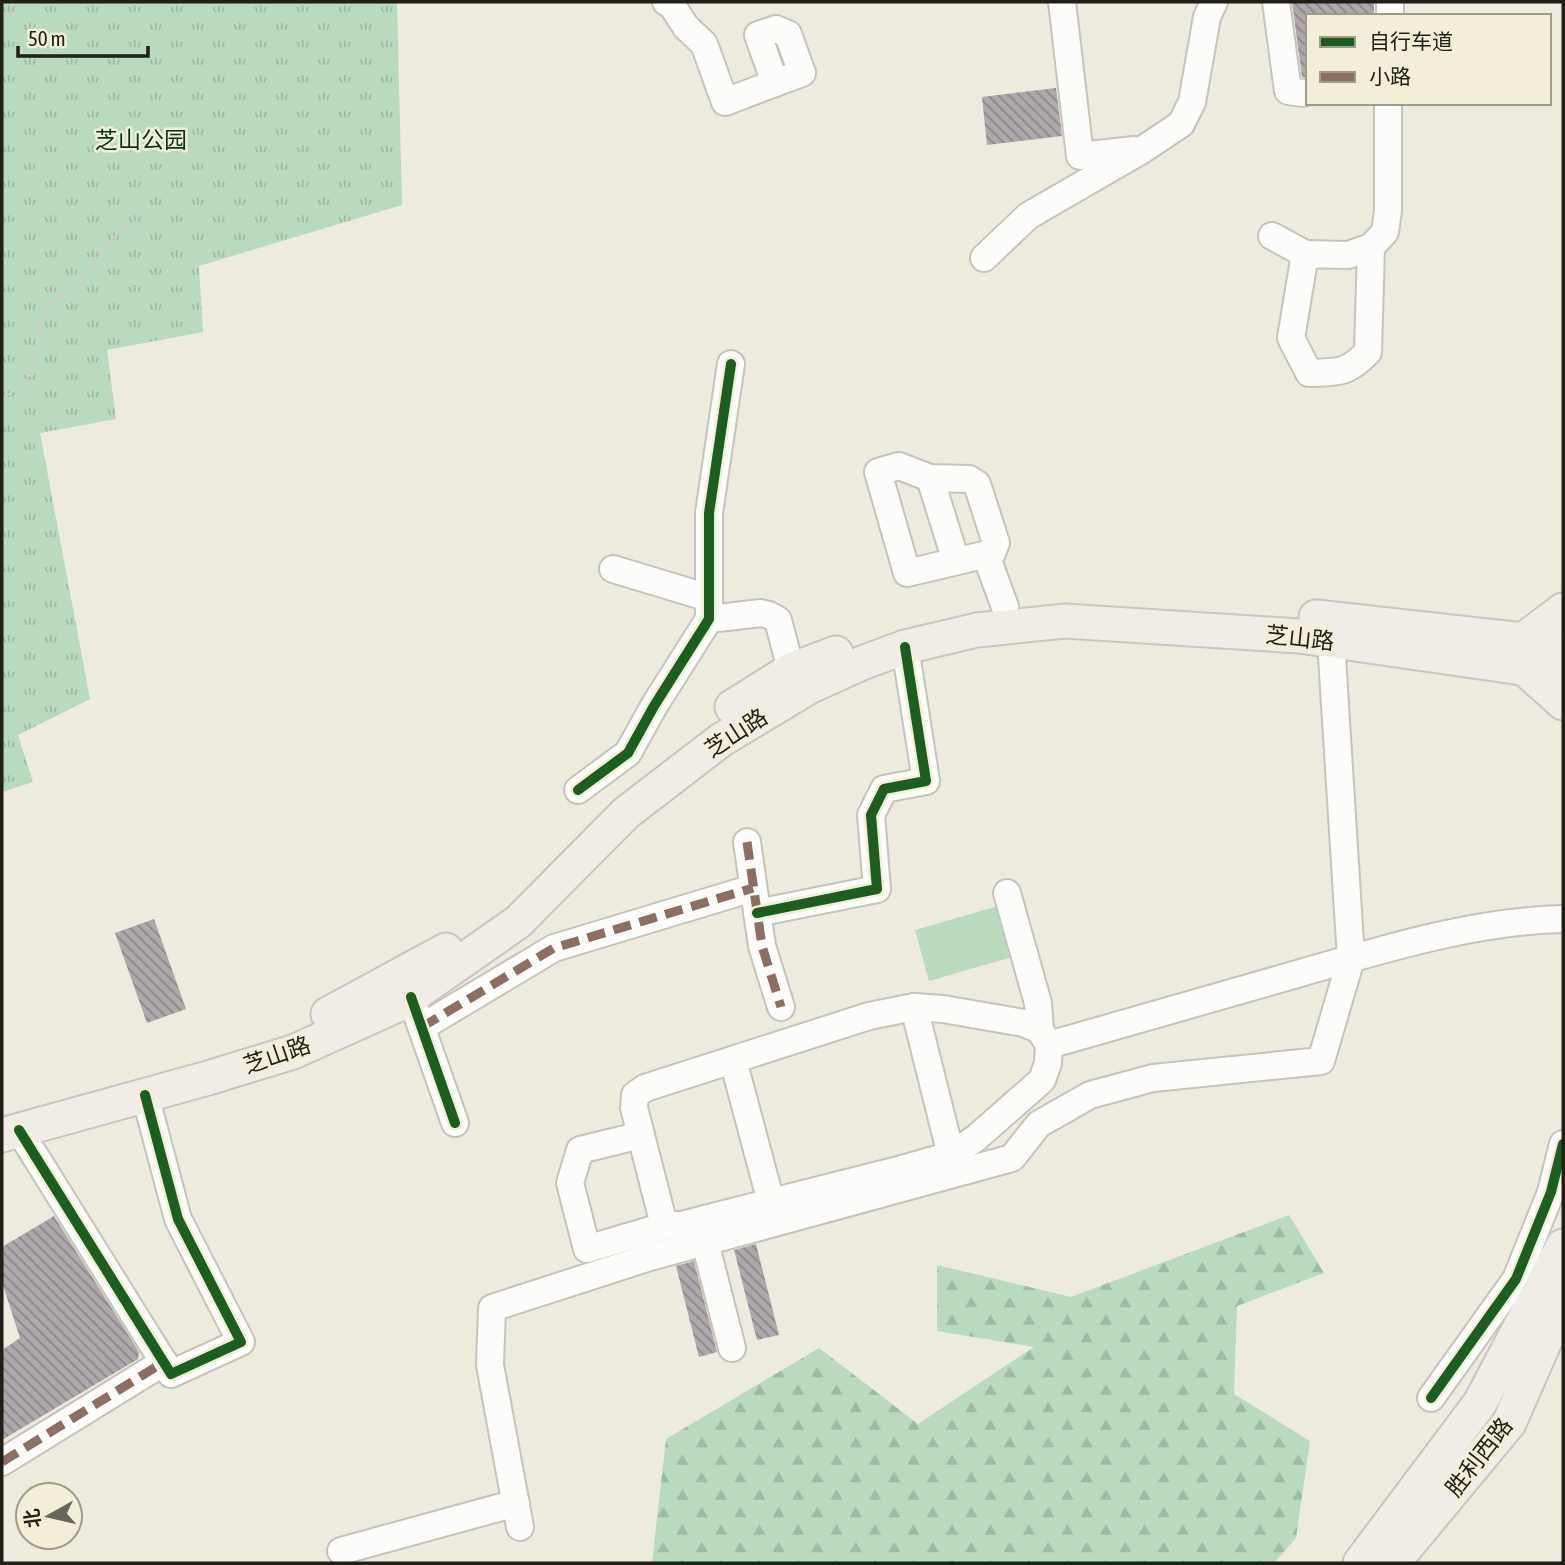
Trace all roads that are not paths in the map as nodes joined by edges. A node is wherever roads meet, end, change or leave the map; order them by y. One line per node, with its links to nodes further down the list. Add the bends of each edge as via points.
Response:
1 (666, 2): 5 (street, via 704,44 725,102)
2 (1062, 2): 8 (street, via 1080,156)
3 (1214, 2): 8 (street, via 1207,17 1192,102 1181,124)
4 (1276, 2): 6 (street, via 1288,90)
5 (775, 83)
6 (1303, 93)
7 (1388, 105): 10 (street, via 1388,211 1385,232)
8 (1142, 150): 12 (street, via 1028,216)
9 (1272, 236): 11 (street)
10 (1371, 247): 11 (street, via 1348,255); 11 (street, via 1368,352 1353,368 1335,372 1308,373 1291,338)
11 (1305, 254)
12 (984, 258)
13 (731, 364): 19 (street, via 709,513)
14 (930, 478): 15 (street, via 969,479 977,484 996,542 992,554); 16 (street); 16 (street, via 899,466 878,472 907,573)
15 (986, 555): 16 (street); 18 (street)
16 (956, 561)
17 (613, 569): 19 (street)
18 (1005, 607): 24 (main road, via 1065,601 1301,615); 25 (main road, via 897,629)
19 (709, 608): 25 (street, via 761,613 778,620); 28 (street, via 628,753)
20 (1563, 610): 24 (main road)
21 (1331, 641): 22 (main road, 芝山路, via 1065,621 977,630); 24 (main road, 芝山路); 33 (street)
22 (905, 647): 31 (street, via 926,781 884,789 871,815 877,889); 36 (main road, 芝山路, via 809,687 721,740 626,813 518,922)
23 (1563, 650): 24 (main road)
24 (1523, 654): 26 (main road, 芝山路); 27 (main road)
25 (791, 670): 41 (main road, via 709,722 611,799 520,892 447,950 336,1011)
26 (1563, 674)
27 (1563, 703)
28 (578, 790)
29 (747, 842): 31 (street)
30 (1007, 893): 37 (street)
31 (755, 900): 34 (street, via 762,946); 36 (street, via 554,948)
32 (1563, 919): 33 (street, via 1462,931)
33 (1351, 959): 37 (street); 48 (street, via 1321,1061 1153,1078 1090,1095 1039,1124 1012,1158)
34 (781, 1007)
35 (914, 1007): 37 (street, via 1024,1023); 38 (street, via 869,1016); 44 (street)
36 (416, 1012): 39 (main road, 芝山路, via 402,1003 293,1052); 40 (street)
37 (1044, 1037): 44 (street, via 1048,1063 1042,1080)
38 (733, 1060): 42 (street, via 635,1095); 46 (street)
39 (145, 1095): 41 (main road, 芝山路); 52 (street, via 178,1219 242,1342 171,1374)
40 (455, 1123)
41 (8, 1126): 52 (street)
42 (641, 1135): 47 (street); 47 (street, via 580,1150 570,1183 587,1249)
43 (1563, 1144): 45 (street)
44 (951, 1155): 46 (street)
45 (1557, 1195): 53 (street, via 1516,1279)
46 (771, 1202): 47 (street)
47 (668, 1225)
48 (705, 1242): 51 (street); 55 (street, via 492,1308 490,1365 518,1515)
49 (1563, 1246): 56 (main road, via 1480,1403)
50 (1563, 1300): 57 (main road, 胜利西路, via 1509,1423)
51 (732, 1348)
52 (164, 1362): 54 (street)
53 (1431, 1398)
54 (2, 1462)
55 (341, 1551)
56 (1360, 1563)
57 (1393, 1563)

